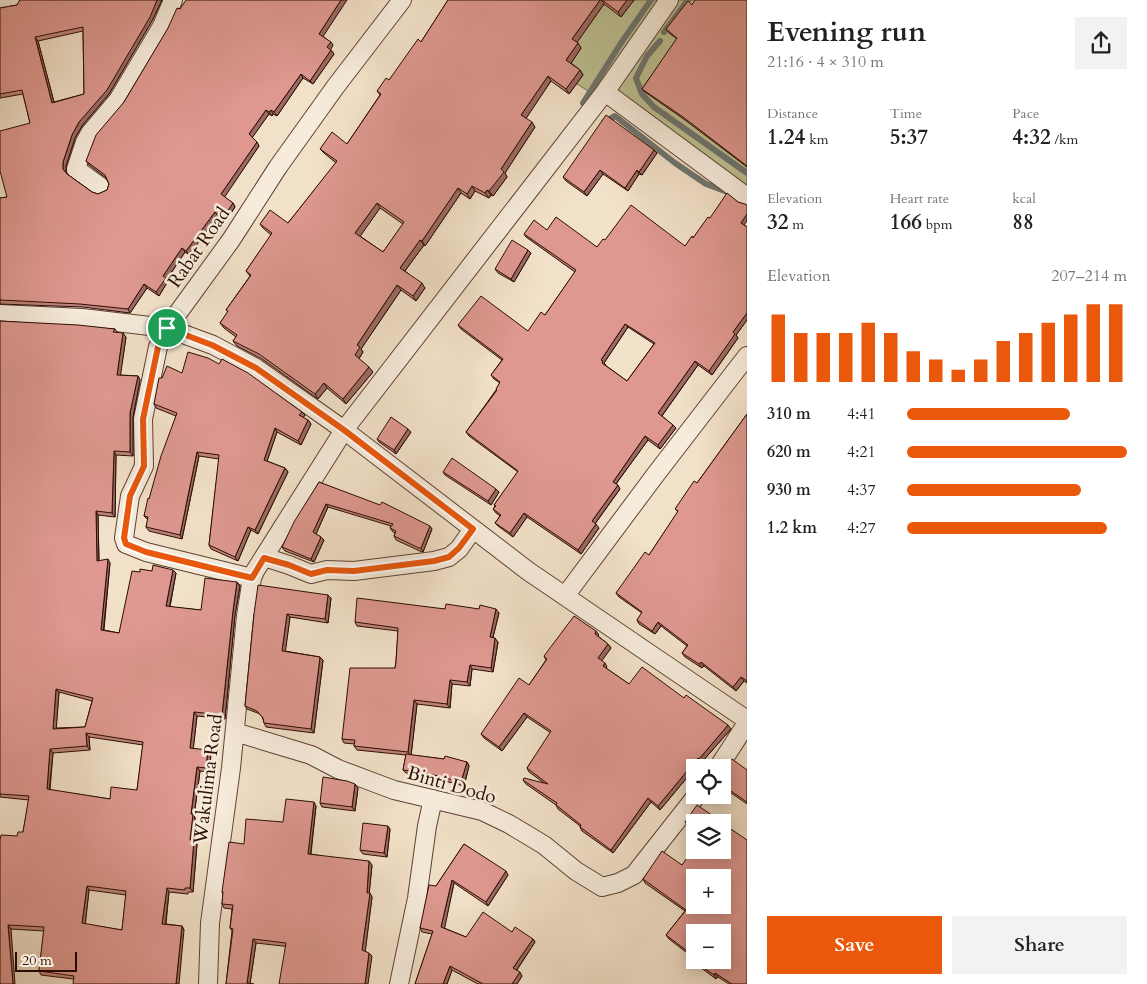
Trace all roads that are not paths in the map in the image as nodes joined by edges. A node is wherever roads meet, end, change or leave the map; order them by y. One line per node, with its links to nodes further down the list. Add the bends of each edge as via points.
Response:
1 (13, 0): 5 (street)
2 (173, 0): 7 (street, via 162,26 118,100 85,142 75,168)
3 (402, 0): 10 (street, Rabat Road, via 336,86)
4 (669, 0): 6 (street)
5 (0, 2)
6 (605, 92): 8 (street); 12 (street)
7 (101, 187)
8 (747, 197)
9 (0, 314): 10 (street, via 82,318)
10 (167, 328): 12 (street, via 212,345 256,368); 15 (street, Rabat Road, via 158,347 143,419 144,466 130,496 126,544 146,552)
11 (747, 356): 16 (street)
12 (344, 430): 13 (street); 14 (street)
13 (473, 529): 14 (street, via 449,557 434,561 311,574); 16 (street)
14 (264, 558): 15 (street)
15 (252, 578): 18 (street, Wakulima Road)
16 (565, 596): 17 (street)
17 (747, 721): 19 (street)
18 (235, 732): 20 (street, Binti Dodo, via 311,755 394,790); 22 (street, Wakulima Road, via 210,923)
19 (724, 759)
20 (433, 799): 21 (street, Binti Dodo, via 482,811 509,824 602,887 634,875); 23 (street)
21 (690, 804)
22 (208, 984)
23 (399, 984)

